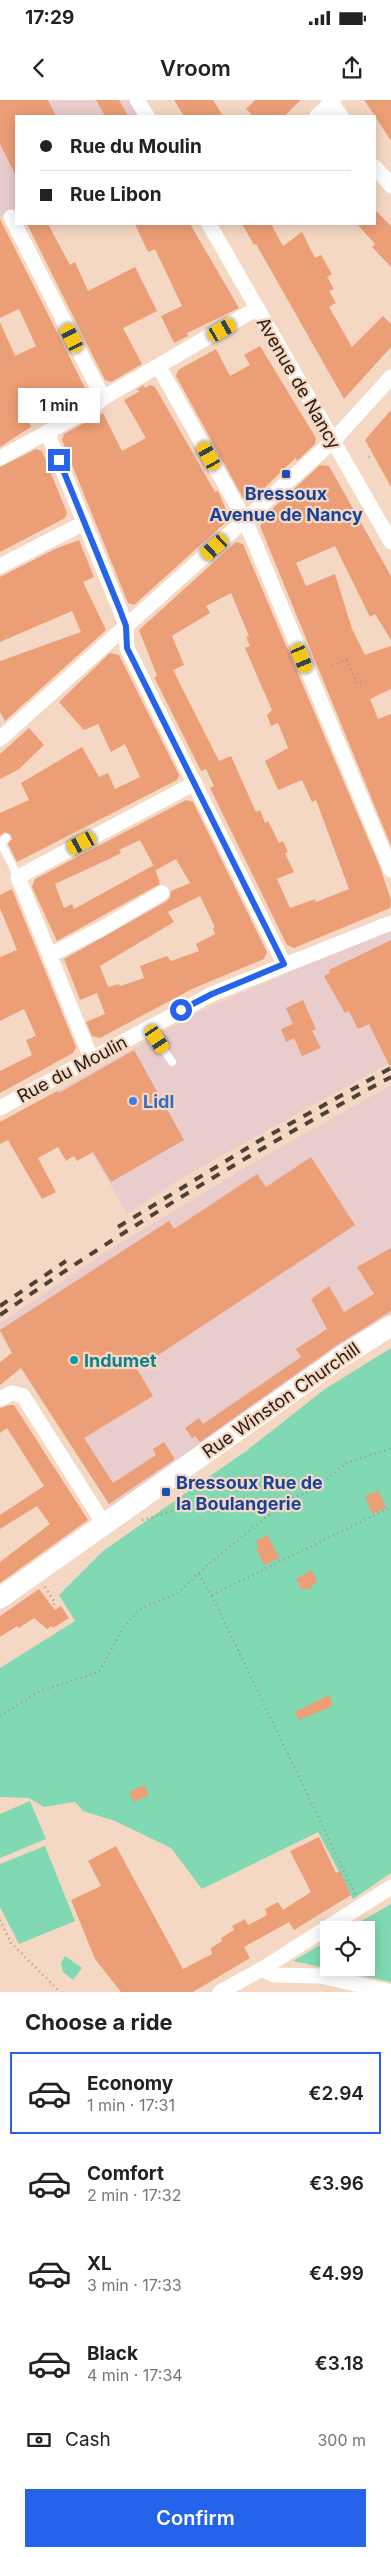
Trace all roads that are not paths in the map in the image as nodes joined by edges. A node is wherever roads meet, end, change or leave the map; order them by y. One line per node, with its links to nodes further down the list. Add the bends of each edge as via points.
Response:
1 (138, 100): 3 (street)
2 (332, 101): 4 (street); 5 (street)
3 (146, 115)
4 (318, 115)
5 (340, 115)
6 (376, 168): 7 (street)
7 (391, 186)
8 (9, 218): 13 (street)
9 (210, 225): 10 (street, Avenue de Nancy)
10 (256, 309): 11 (street); 15 (street, Avenue de Nancy)
11 (159, 367): 13 (street); 17 (street)
12 (391, 377): 15 (street)
13 (103, 398): 14 (street, via 92,408)
14 (47, 432): 16 (street); 18 (street)
15 (333, 441): 17 (street); 19 (street, Avenue de Nancy)
16 (0, 458)
17 (245, 520): 21 (street); 25 (street)
18 (84, 523): 20 (street); 21 (street)
19 (391, 542)
20 (0, 566)
21 (126, 626): 22 (street); 23 (street, via 127,648)
22 (0, 739)
23 (195, 783): 26 (street); 30 (street)
24 (6, 838): 26 (lane, via 1,843)
25 (391, 870)
26 (18, 877): 29 (street)
27 (162, 893): 29 (street, via 101,930)
28 (391, 923): 30 (street, Rue du Moulin)
29 (50, 955): 32 (street)
30 (284, 964): 31 (street, Rue du Moulin, via 212,994)
31 (149, 1027): 32 (street, Rue du Moulin); 33 (lane)
32 (91, 1058): 34 (street, Rue du Moulin)
33 (172, 1062)
34 (0, 1108)
35 (391, 1326): 37 (main road, Rue Winston Churchill, via 344,1355)
36 (6, 1396): 37 (street, via 23,1396)
37 (104, 1524): 38 (main road, Rue Winston Churchill)
38 (0, 1598)
39 (391, 1887): 40 (street)
40 (262, 1968): 41 (street); 42 (street, via 274,1975 320,1976)
41 (220, 1992)
42 (391, 1992)

